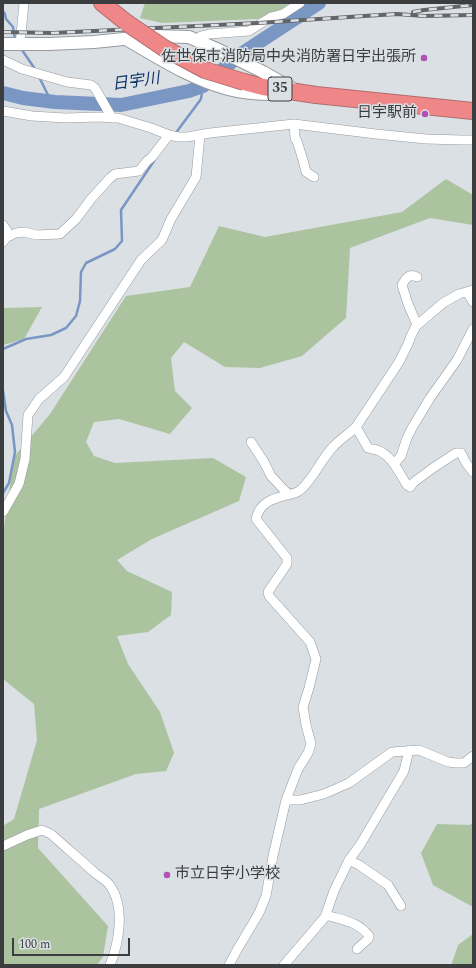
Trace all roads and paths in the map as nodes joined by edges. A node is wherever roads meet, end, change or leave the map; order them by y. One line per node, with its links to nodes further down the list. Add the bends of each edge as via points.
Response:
1 (24, 3): 6 (street)
2 (102, 3): 4 (highway, 35)
3 (300, 3): 5 (street, via 249,31 209,34)
4 (127, 31): 5 (street); 6 (street, via 94,42); 8 (highway, 35, bridge, via 205,70 263,87); 9 (street, via 167,62 209,83 256,94)
5 (197, 40): 8 (street)
6 (14, 44)
7 (3, 60): 12 (street, via 37,74 91,85 96,88)
8 (298, 92): 9 (highway, 35)
9 (316, 95): 11 (highway, 35)
10 (3, 111): 12 (street, via 65,118)
11 (473, 111)
12 (111, 116): 15 (street)
13 (294, 124): 14 (street); 16 (street, via 418,138); 17 (street, via 295,138 306,172)
14 (200, 135): 15 (street); 30 (street, via 196,177 162,240 141,260 64,377 39,399 28,415 25,459 19,484)
15 (172, 136): 19 (street, via 139,171 115,174 110,178 60,234 37,235 24,232)
16 (473, 140)
17 (314, 177)
18 (3, 225): 19 (street)
19 (6, 239)
20 (418, 277): 23 (street, via 409,276 402,285)
21 (470, 291): 22 (street); 23 (street, via 444,303)
22 (473, 302)
23 (417, 325): 25 (street, via 399,362)
24 (473, 330): 27 (street, via 457,360 412,428 401,456)
25 (356, 427): 27 (street, via 368,448 384,453); 29 (street, via 333,447 307,484 298,492)
26 (251, 442): 29 (street, via 271,476)
27 (394, 464): 28 (street, via 406,485 410,487 456,453 461,453)
28 (473, 472)
29 (288, 494): 33 (street, via 271,499 258,512 256,519 287,558 287,564 268,592 269,596 310,642 316,659 303,707 311,744)
30 (3, 512)
31 (409, 750): 32 (street, via 419,750 456,763 464,763); 33 (street, via 392,752 349,783 324,794 300,800); 35 (street, via 404,771)
32 (473, 756)
33 (286, 800): 40 (street, via 266,896)
34 (3, 846): 39 (street, via 42,830 51,834 111,886 118,901 119,928)
35 (349, 860): 36 (street, via 388,885); 37 (street)
36 (401, 906)
37 (326, 915): 38 (street, via 347,920 366,932 368,939); 41 (street)
38 (357, 949)
39 (110, 965)
40 (229, 965)
41 (284, 965)

